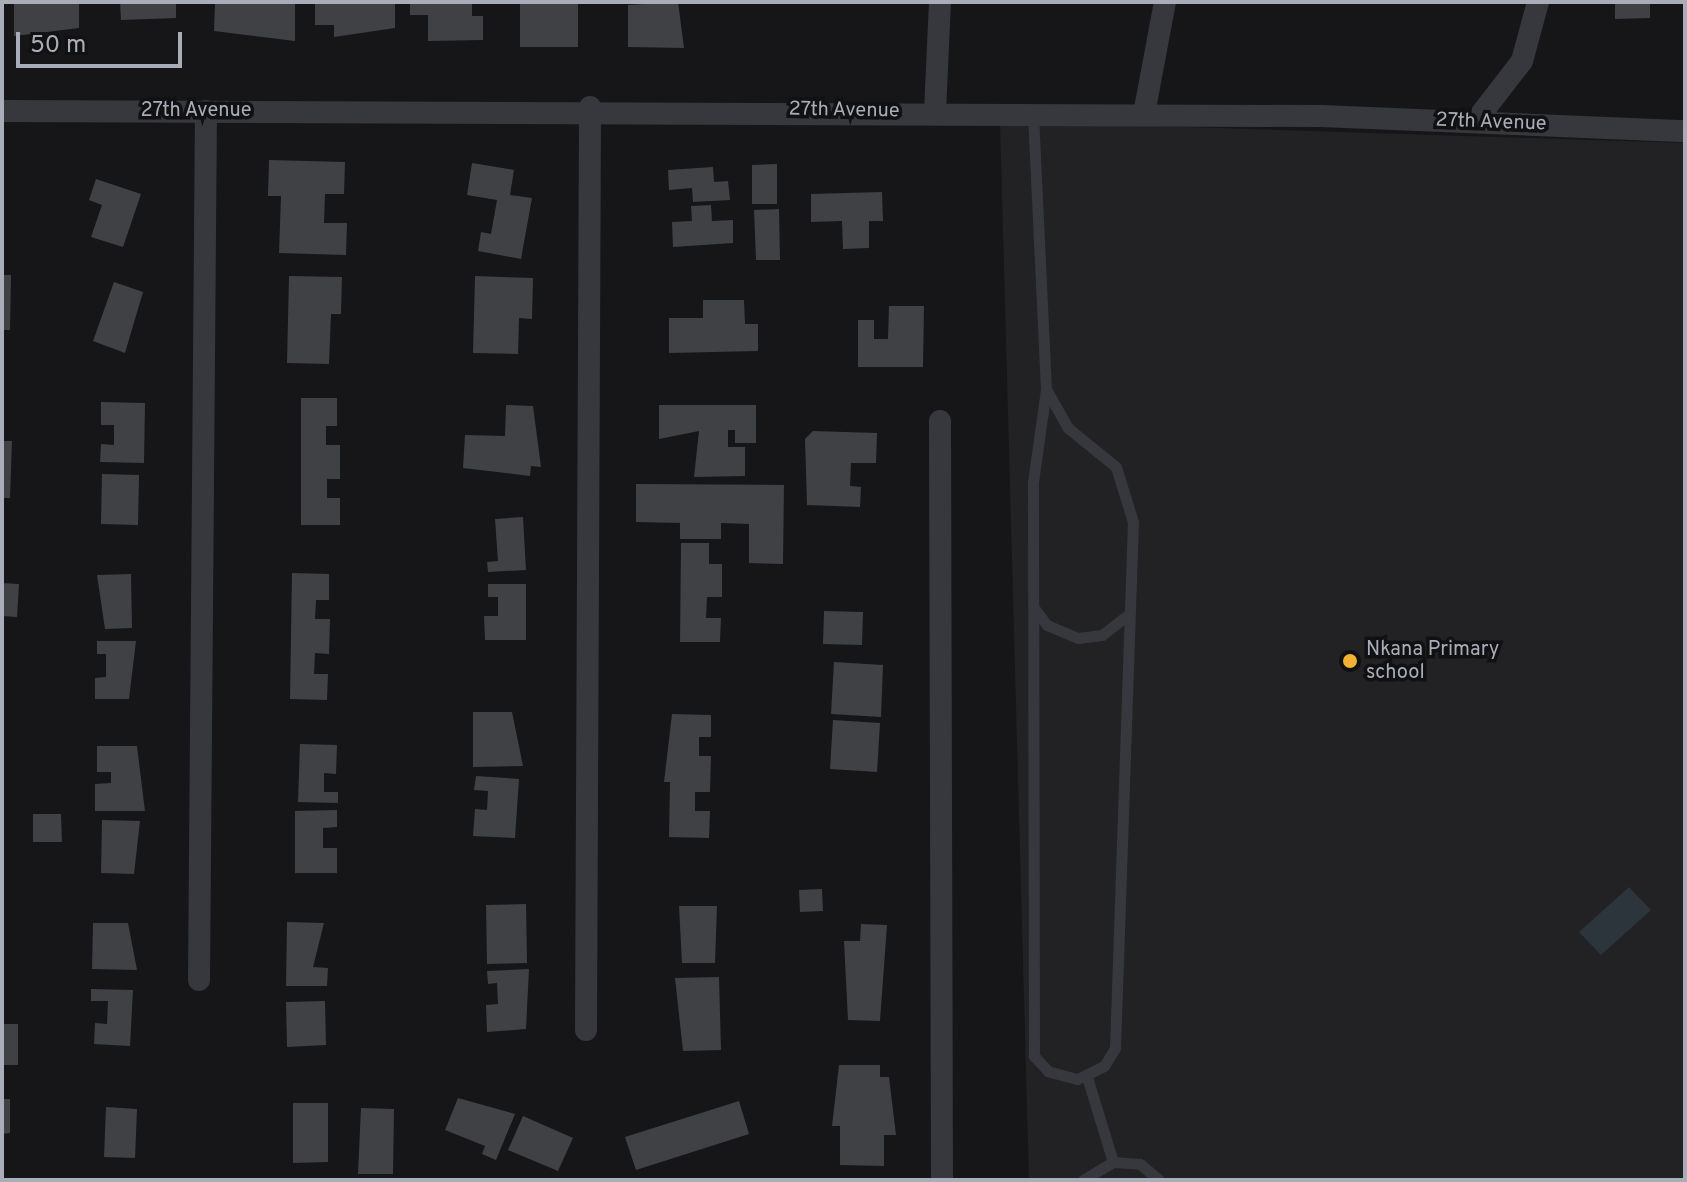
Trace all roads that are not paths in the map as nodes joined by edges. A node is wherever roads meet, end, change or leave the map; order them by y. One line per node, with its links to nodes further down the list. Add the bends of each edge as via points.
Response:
1 (940, 2): 7 (street)
2 (1165, 2): 9 (street)
3 (1538, 2): 10 (street, via 1522,61)
4 (590, 107): 6 (street, 27th Avenue); 7 (street, 27th Avenue); 17 (street)
5 (2, 111): 6 (street, 27th Avenue)
6 (206, 111): 16 (street)
7 (935, 112): 8 (street, 27th Avenue)
8 (1033, 113): 9 (street, 27th Avenue); 12 (lane)
9 (1144, 114): 10 (street, 27th Avenue)
10 (1475, 122): 11 (street, 27th Avenue)
11 (1685, 131)
12 (1046, 389): 14 (lane, via 1033,482); 15 (lane, via 1061,419 1116,467 1128,490)
13 (940, 421): 20 (street)
14 (1033, 607): 15 (lane, via 1047,625 1078,638 1102,635); 18 (lane, via 1034,1056 1057,1076)
15 (1129, 613): 18 (lane, via 1115,1048)
16 (199, 980)
17 (586, 1030)
18 (1087, 1077): 19 (lane)
19 (1113, 1162): 21 (lane); 22 (lane, via 1140,1164)
20 (942, 1180)
21 (1083, 1180)
22 (1159, 1180)

